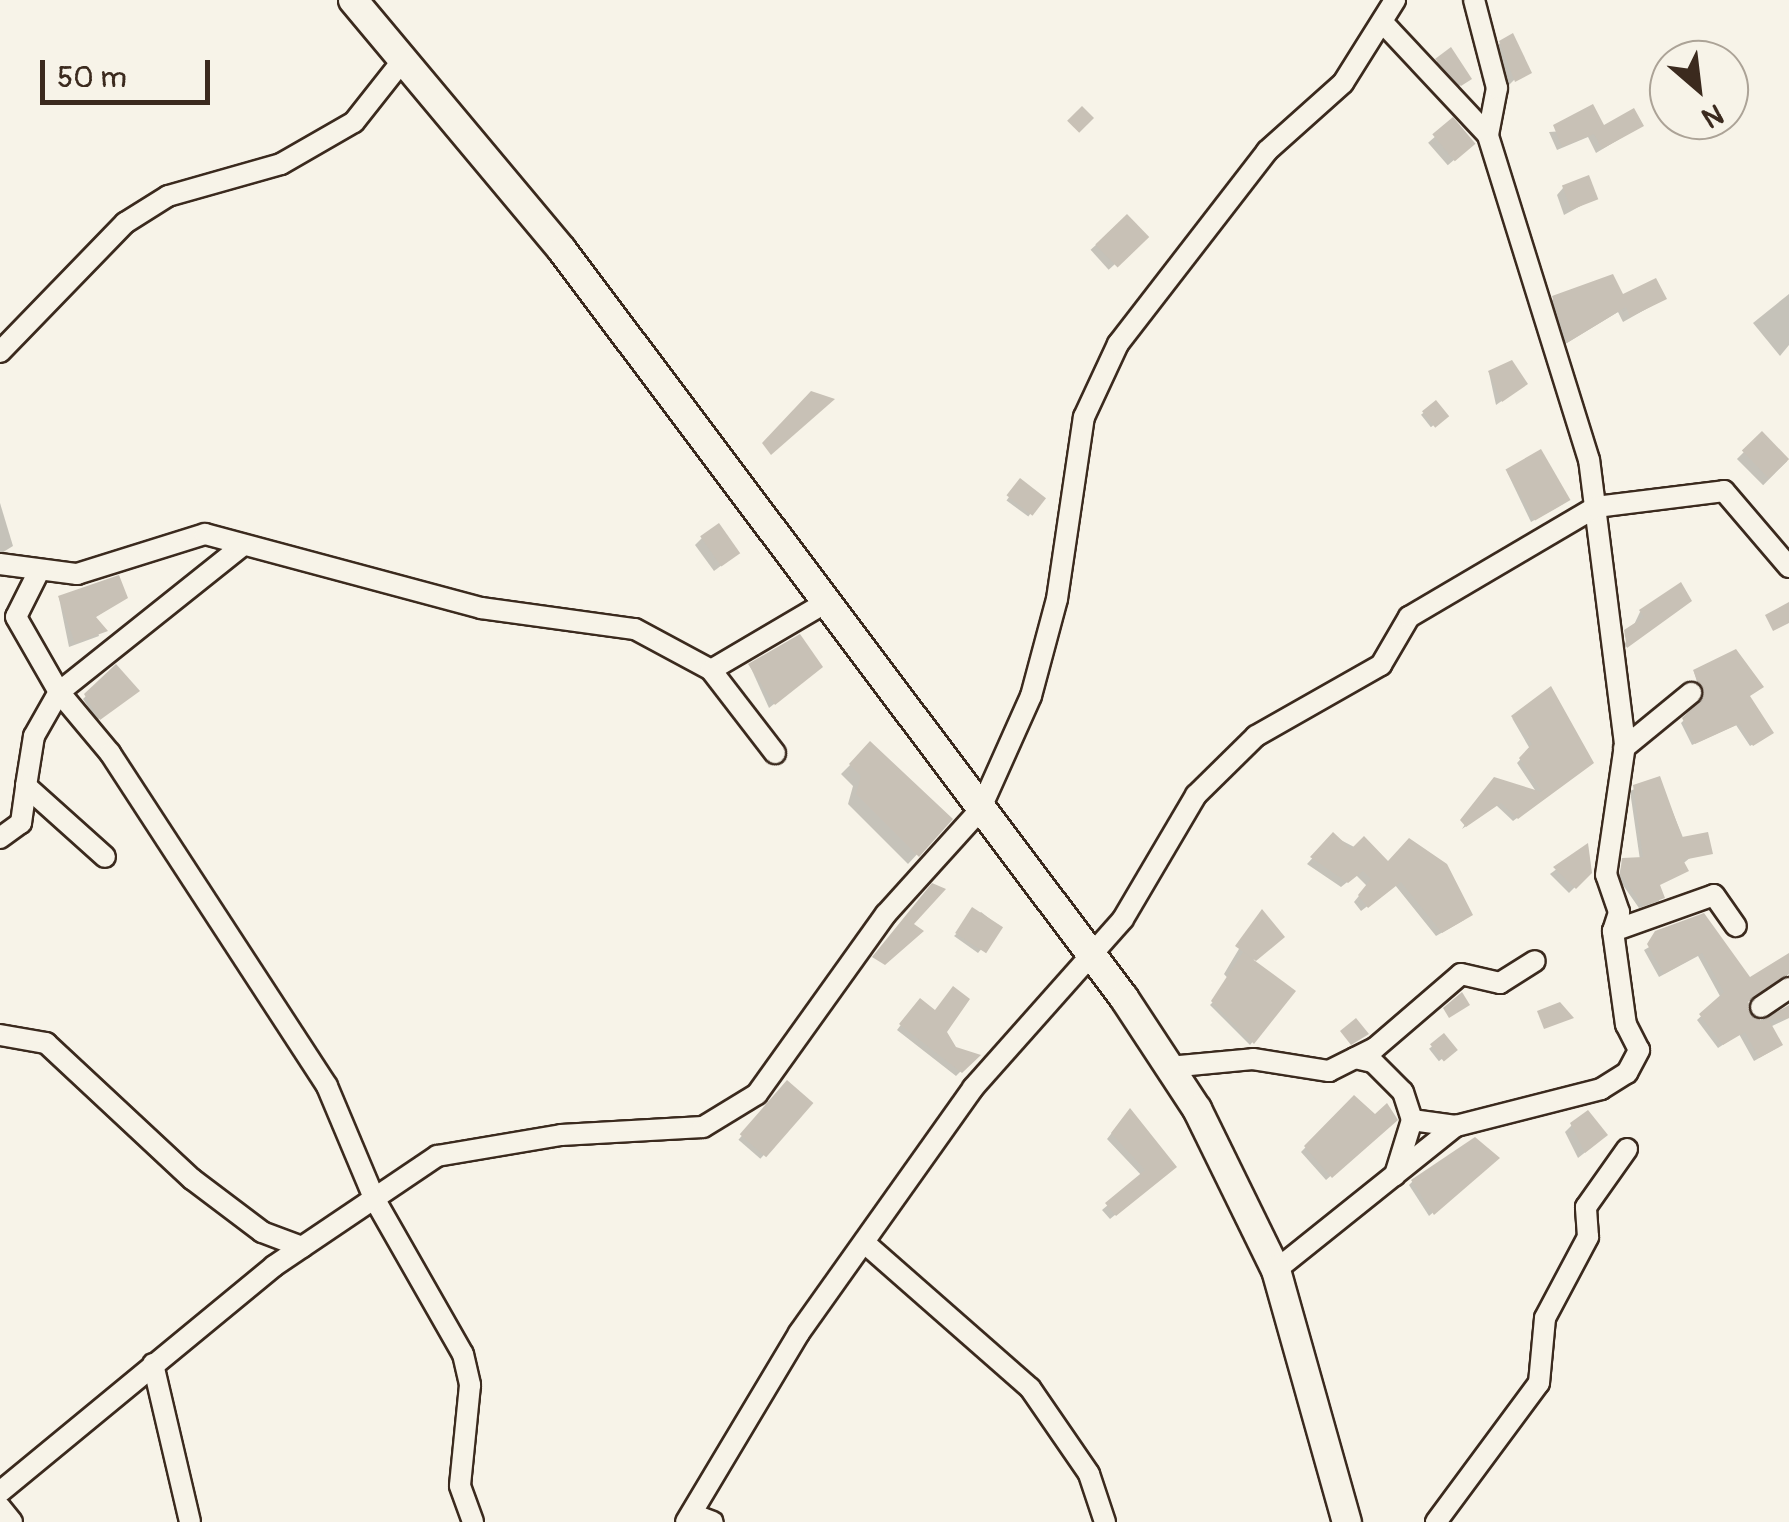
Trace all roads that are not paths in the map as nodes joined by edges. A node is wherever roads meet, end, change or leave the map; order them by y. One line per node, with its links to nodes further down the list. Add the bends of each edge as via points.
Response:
1 (352, 0): 5 (street)
2 (1395, 0): 4 (street)
3 (1474, 0): 6 (street, via 1498,88)
4 (1384, 24): 6 (street); 21 (street, via 1343,84 1267,151 1118,344 1084,417 1057,599 1031,696)
5 (404, 60): 7 (street, via 354,122 281,164 168,196 125,222); 13 (street, via 562,250)
6 (1488, 134): 8 (street)
7 (0, 352)
8 (1596, 507): 11 (street, via 1724,491); 19 (street, via 1622,692 1625,744); 26 (street, via 1409,617 1380,665 1256,736 1196,795 1158,873)
9 (242, 546): 12 (street, via 205,534 77,574); 15 (street, via 481,608 635,629); 16 (street)
10 (0, 564): 12 (street)
11 (1789, 567)
12 (38, 573): 14 (street)
13 (823, 604): 15 (street); 21 (street)
14 (8, 612): 16 (street)
15 (711, 670): 18 (street)
16 (59, 692): 20 (street, via 34,736); 37 (street, via 110,754 328,1086)
17 (1691, 692): 19 (street, via 1634,732)
18 (776, 753)
19 (1616, 762): 25 (street, via 1606,875 1620,912)
20 (26, 786): 22 (street, via 20,823); 23 (street)
21 (980, 810): 26 (street); 37 (street, via 886,914 757,1094 703,1127 560,1135 437,1156)
22 (0, 838)
23 (105, 856)
24 (1736, 926): 25 (street, via 1714,894)
25 (1613, 931): 34 (street, via 1626,1025 1639,1050 1628,1072 1601,1090)
26 (1089, 952): 32 (street); 38 (street, via 973,1088)
27 (1535, 961): 31 (street, via 1500,983 1462,974)
28 (1789, 988): 29 (street)
29 (1761, 1006)
30 (0, 1035): 39 (street, via 46,1043 192,1179 262,1232)
31 (1354, 1058): 32 (street, via 1329,1070 1253,1059); 33 (street, via 1373,1062 1403,1092)
32 (1169, 1066): 40 (street)
33 (1412, 1120): 34 (street); 36 (street)
34 (1456, 1126): 36 (street)
35 (1627, 1150): 51 (street, via 1586,1207 1588,1237 1545,1318 1540,1384)
36 (1391, 1186): 40 (street)
37 (375, 1200): 39 (street); 47 (street, via 463,1354 470,1384 460,1486)
38 (866, 1244): 44 (street, via 799,1333); 49 (street, via 1030,1388 1088,1474)
39 (302, 1247): 41 (street)
40 (1276, 1270): 50 (street)
41 (153, 1364): 42 (street); 46 (street)
42 (0, 1492)
43 (0, 1507): 45 (street)
44 (689, 1518): 48 (street)
45 (12, 1522)
46 (190, 1522)
47 (473, 1522)
48 (713, 1522)
49 (1105, 1522)
50 (1348, 1522)
51 (1436, 1522)

